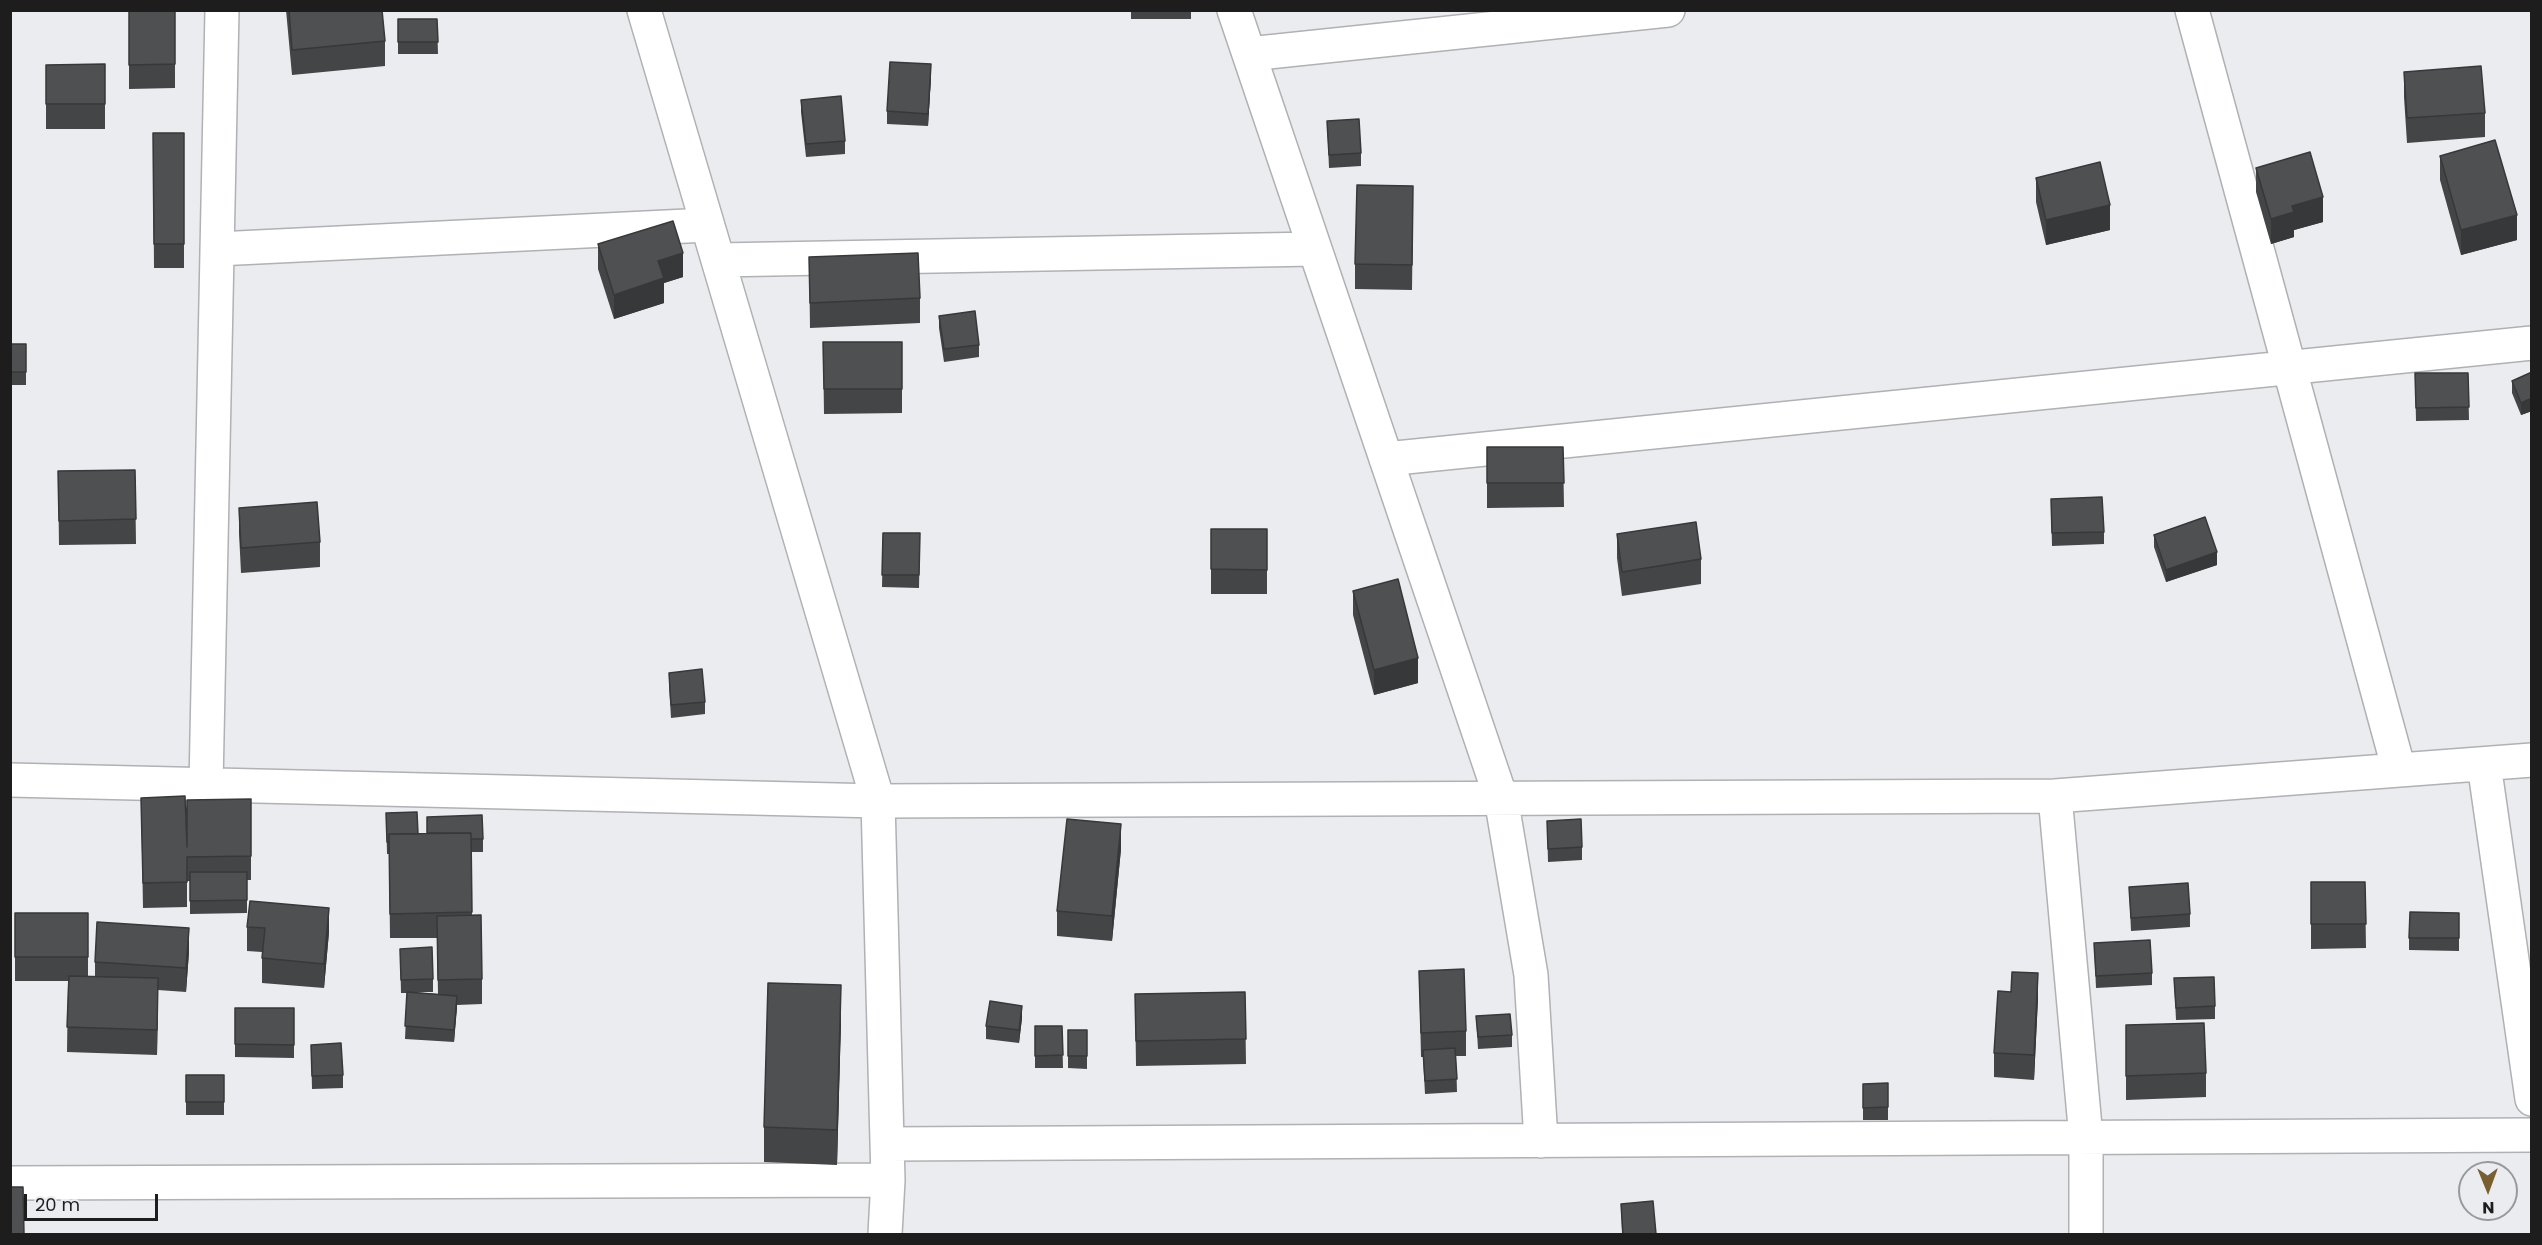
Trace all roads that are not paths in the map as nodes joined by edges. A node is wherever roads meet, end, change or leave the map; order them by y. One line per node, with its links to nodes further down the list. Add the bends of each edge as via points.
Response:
1 (222, 10): 8 (street)
2 (644, 10): 7 (street)
3 (1234, 10): 6 (street)
4 (1668, 10): 6 (street)
5 (2192, 10): 12 (street)
6 (1249, 54): 9 (street)
7 (707, 225): 8 (street); 10 (street)
8 (217, 249): 18 (street)
9 (1315, 249): 10 (street); 13 (street)
10 (718, 260): 21 (street)
11 (2532, 343): 12 (street)
12 (2290, 368): 13 (street); 16 (street)
13 (1386, 459): 20 (street)
14 (2532, 760): 15 (street)
15 (2484, 764): 16 (street); 22 (street)
16 (2399, 770): 19 (street)
17 (10, 780): 18 (street)
18 (206, 785): 21 (street)
19 (2055, 796): 20 (street); 24 (street)
20 (1501, 798): 21 (street); 25 (street, via 1531,975)
21 (878, 801): 26 (street)
22 (2532, 1100)
23 (2532, 1135): 24 (street)
24 (2086, 1138): 25 (street); 30 (street)
25 (1541, 1141): 26 (street)
26 (887, 1144): 27 (street)
27 (888, 1180): 28 (street); 29 (street)
28 (10, 1183)
29 (885, 1234)
30 (2086, 1234)

